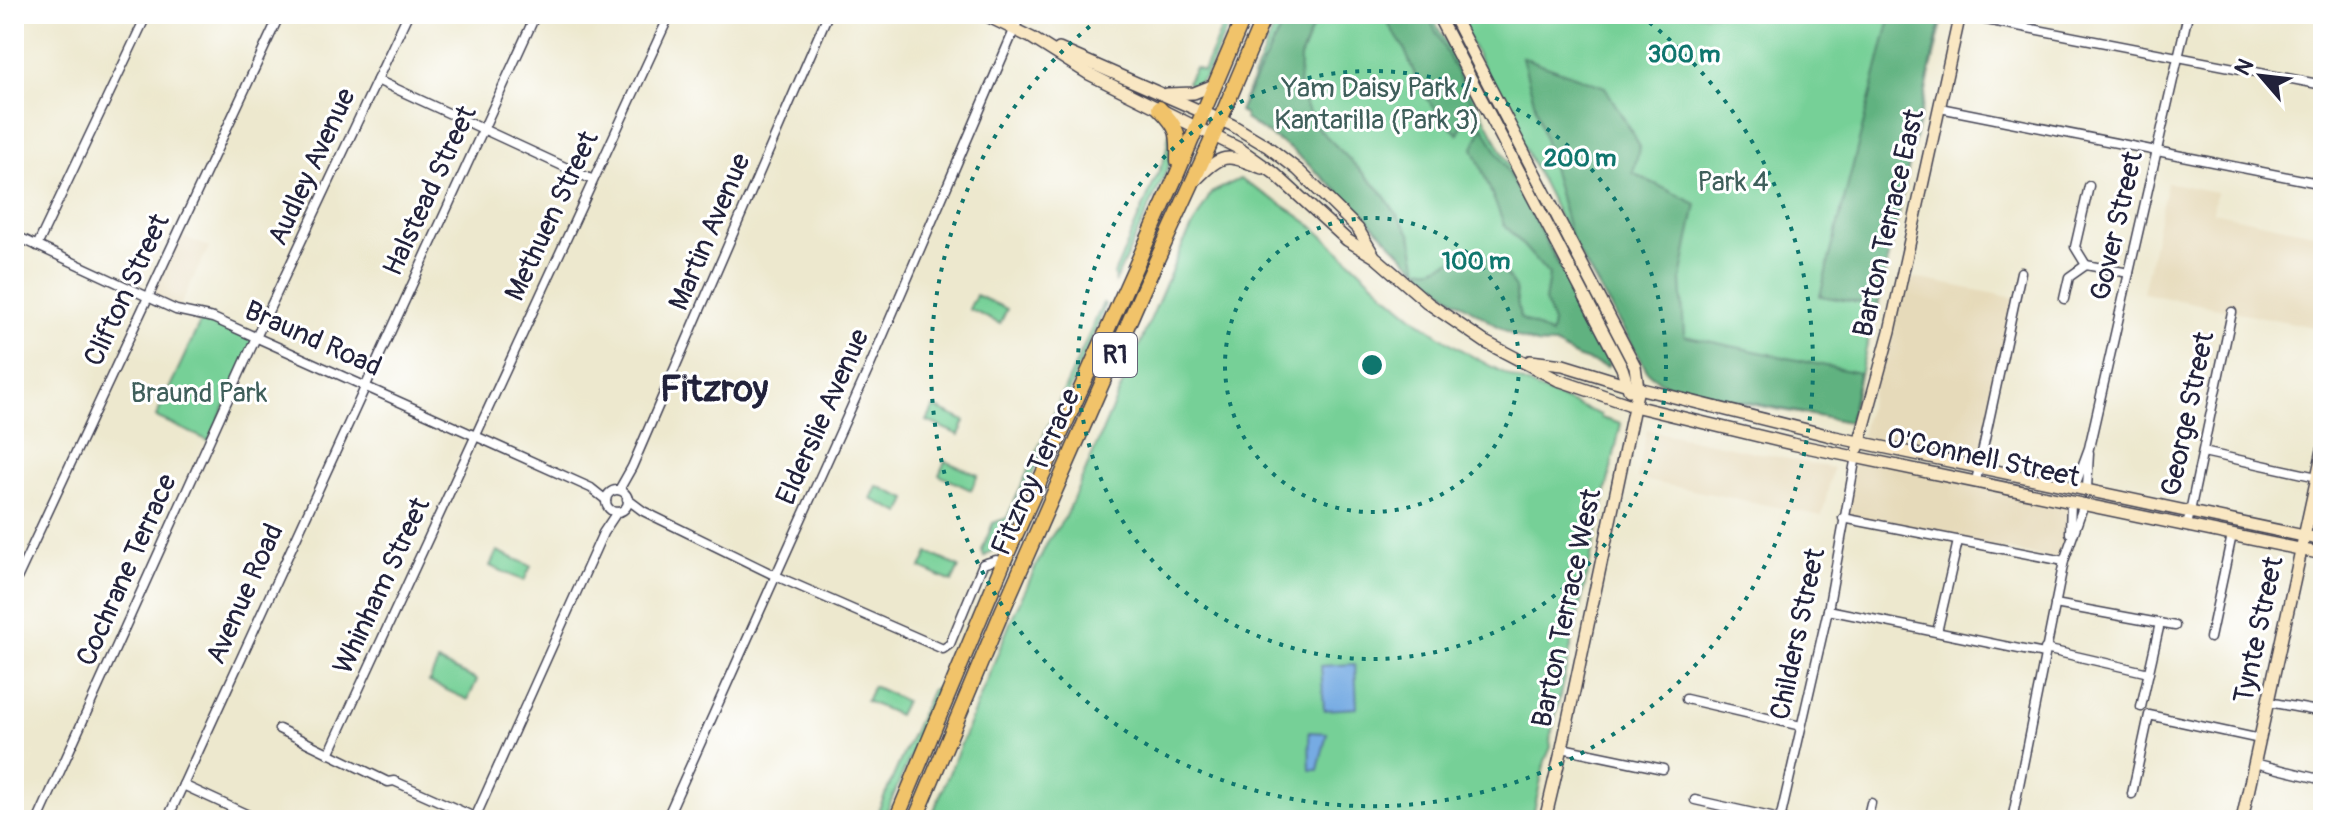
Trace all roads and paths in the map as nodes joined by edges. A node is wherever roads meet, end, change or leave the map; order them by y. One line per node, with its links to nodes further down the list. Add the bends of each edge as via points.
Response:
1 (18, 14): 16 (street)
2 (147, 14): 35 (street)
3 (280, 14): 41 (street, Clifton Street)
4 (408, 14): 19 (street, Audley Avenue)
5 (536, 14): 26 (street, Halstead Street)
6 (670, 14): 30 (street, Methuen Street)
7 (828, 14): 61 (street, Martin Avenue)
8 (983, 14): 17 (main road)
9 (1021, 14): 17 (street, Elderslie Avenue)
10 (1245, 14): 20 (highway, Fitzroy Terrace / R1)
11 (1265, 14): 25 (highway, Fitzroy Terrace / R1)
12 (1437, 14): 49 (main road)
13 (1452, 14): 49 (main road, via 1635,366)
14 (1960, 14): 18 (street); 23 (main road, Barton Terrace East)
15 (2188, 14): 18 (street, Gover Street)
16 (14, 22)
17 (1016, 29): 22 (main road, via 1089,74); 75 (street, Elderslie Avenue)
18 (2178, 59): 21 (street); 27 (street, Gover Street)
19 (377, 80): 26 (street); 45 (street, Audley Avenue)
20 (1214, 85): 22 (main road); 24 (highway, Fitzroy Terrace / R1)
21 (2323, 85)
22 (1161, 102): 24 (main road); 29 (highway, via 1177,130)
23 (1940, 108): 27 (street); 52 (main road, Barton Terrace East)
24 (1200, 119): 25 (main road); 29 (highway, Fitzroy Terrace / R1)
25 (1217, 127): 28 (main road); 32 (highway, Fitzroy Terrace / R1); 36 (main road, via 1267,146 1298,170 1358,229)
26 (483, 129): 30 (street); 48 (street, Halstead Street)
27 (2156, 151): 31 (street); 39 (street, Gover Street)
28 (1274, 173): 32 (main road, via 1221,159); 36 (main road, via 1347,240)
29 (1177, 174): 42 (highway, Fitzroy Terrace / R1)
30 (593, 180): 51 (street, Methuen Street)
31 (2323, 184)
32 (1191, 185): 40 (highway, Fitzroy Terrace / R1)
33 (2089, 186): 37 (street, via 2075,247)
34 (14, 235): 35 (street, Braund Road)
35 (37, 246): 41 (street, Braund Road)
36 (1375, 257): 46 (main road, O'Connell Street, via 1449,319)
37 (2086, 265): 39 (street); 43 (street, via 2069,277)
38 (2021, 272): 56 (street)
39 (2129, 273): 60 (street, Gover Street)
40 (1143, 290): 42 (highway); 47 (highway, Fitzroy Terrace / R1)
41 (148, 297): 45 (street, Braund Road); 76 (street, Clifton Street)
42 (1120, 299): 57 (highway, Fitzroy Terrace / R1)
43 (2064, 299)
44 (2232, 312): 54 (street, George Street)
45 (256, 338): 48 (street, Braund Road); 105 (street, Cochrane Terrace)
46 (1522, 360): 49 (main road, O'Connell Street, via 1563,365); 50 (main road, O'Connell Street, via 1558,380)
47 (1104, 382): 57 (highway, via 1092,381 1063,447); 63 (highway, Fitzroy Terrace / R1)
48 (363, 386): 51 (street, Braund Road); 99 (street, Avenue Road)
49 (1633, 387): 50 (main road); 52 (main road, O'Connell Street)
50 (1634, 406): 55 (main road, O'Connell Street); 94 (main road, Barton Terrace West)
51 (476, 438): 61 (street, Braund Road); 95 (street, Whinham Street)
52 (1859, 442): 55 (main road, Barton Terrace East); 56 (main road, O'Connell Street)
53 (2323, 450): 58 (main road, Tynte Street)
54 (2203, 452): 58 (street); 64 (street, George Street)
55 (1856, 456): 59 (main road, O'Connell Street); 65 (street, Childers Street)
56 (1979, 466): 59 (street); 60 (main road, O'Connell Street)
57 (1044, 472): 74 (highway, Fitzroy Terrace / R1)
58 (2317, 477): 68 (main road, Tynte Street)
59 (1976, 481): 62 (main road, O'Connell Street)
60 (2081, 487): 62 (main road); 64 (main road, O'Connell Street)
61 (617, 500): 75 (street); 103 (street, Martin Avenue)
62 (2077, 502): 66 (main road, O'Connell Street); 73 (street)
63 (1048, 507): 74 (highway, via 1030,527 1015,558); 79 (highway, Fitzroy Terrace / R1)
64 (2190, 510): 66 (street, George Street); 68 (main road, O'Connell Street)
65 (1843, 518): 70 (street); 78 (street, Childers Street)
66 (2187, 526): 67 (main road, O'Connell Street)
67 (2232, 535): 71 (main road, O'Connell Street); 83 (street)
68 (2304, 536): 69 (main road, O'Connell Street); 71 (main road, Tynte Street)
69 (2323, 540)
70 (1958, 541): 73 (street); 82 (street)
71 (2301, 549): 72 (main road, O'Connell Street); 88 (main road, Tynte Street)
72 (2323, 554)
73 (2064, 561): 77 (street)
74 (1003, 563): 75 (street, via 983,564 950,644 943,649); 86 (highway, Fitzroy Terrace / R1)
75 (776, 576): 108 (street, Elderslie Avenue)
76 (14, 585)
77 (2055, 604): 80 (street); 84 (street)
78 (1828, 610): 82 (street); 91 (street, Childers Street)
79 (1001, 614): 86 (highway, via 980,641 963,681); 104 (highway, Fitzroy Terrace / R1)
80 (2160, 623): 81 (street); 85 (street)
81 (2175, 626)
82 (1937, 632): 84 (street)
83 (2210, 638)
84 (2045, 652): 85 (street); 113 (street)
85 (2149, 673): 89 (street)
86 (951, 685): 109 (highway, Fitzroy Terrace / R1)
87 (1686, 699): 91 (street)
88 (2268, 702): 90 (street); 93 (main road, Tynte Street)
89 (2141, 707)
90 (2323, 712)
91 (1801, 726): 111 (street, Childers Street)
92 (279, 729): 95 (street)
93 (2260, 739): 96 (main road, Tynte Street); 100 (street, via 2149,715)
94 (1562, 748): 97 (street); 110 (main road, Barton Terrace West)
95 (329, 754): 103 (street)
96 (2254, 763): 98 (street); 114 (main road, Tynte Street)
97 (1663, 769)
98 (2323, 780)
99 (183, 785): 106 (street, Avenue Road); 107 (street)
100 (2132, 794)
101 (1695, 800): 111 (street)
102 (1871, 803): 112 (street)
103 (478, 819)
104 (915, 819)
105 (38, 820)
106 (167, 820)
107 (259, 820)
108 (666, 820)
109 (896, 820)
110 (1545, 820)
111 (1780, 820)
112 (1867, 820)
113 (2012, 820)
114 (2242, 820)

